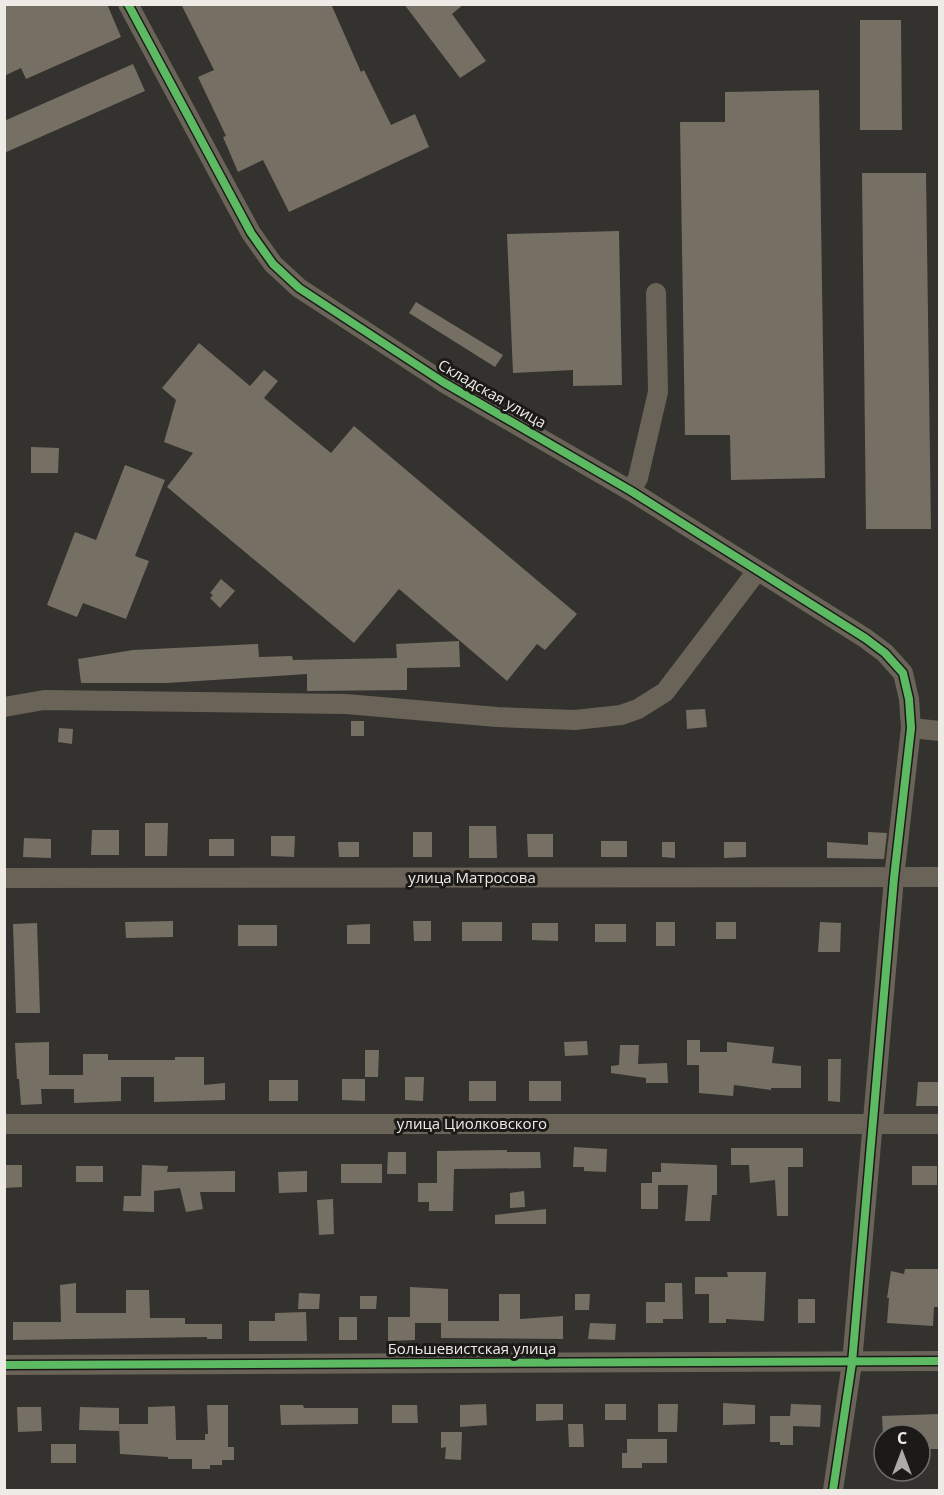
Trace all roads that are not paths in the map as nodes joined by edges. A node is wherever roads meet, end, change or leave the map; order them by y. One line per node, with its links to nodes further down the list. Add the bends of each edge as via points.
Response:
1 (128, 4): 3 (street, Складская улица, via 251,233 273,264 299,288 443,382)
2 (656, 293): 3 (street, via 658,392 638,478)
3 (631, 491): 4 (street, Складская улица)
4 (757, 571): 5 (street, via 665,692 621,715 575,720 346,704 44,700); 6 (street, Складская улица, via 885,653 903,673)
5 (4, 707)
6 (911, 728): 7 (street); 10 (street, Складская улица)
7 (939, 731)
8 (939, 877): 10 (street, улица Матросова)
9 (4, 878): 10 (street, улица Матросова)
10 (894, 878): 12 (street, Складская улица)
11 (4, 1124): 12 (street, улица Циолковского)
12 (874, 1124): 13 (street, улица Циолковского); 15 (street, Складская улица)
13 (939, 1124)
14 (939, 1361): 15 (street, Большевистская улица)
15 (852, 1363): 16 (street, Большевистская улица); 17 (street, Складская улица)
16 (4, 1365)
17 (833, 1491)

